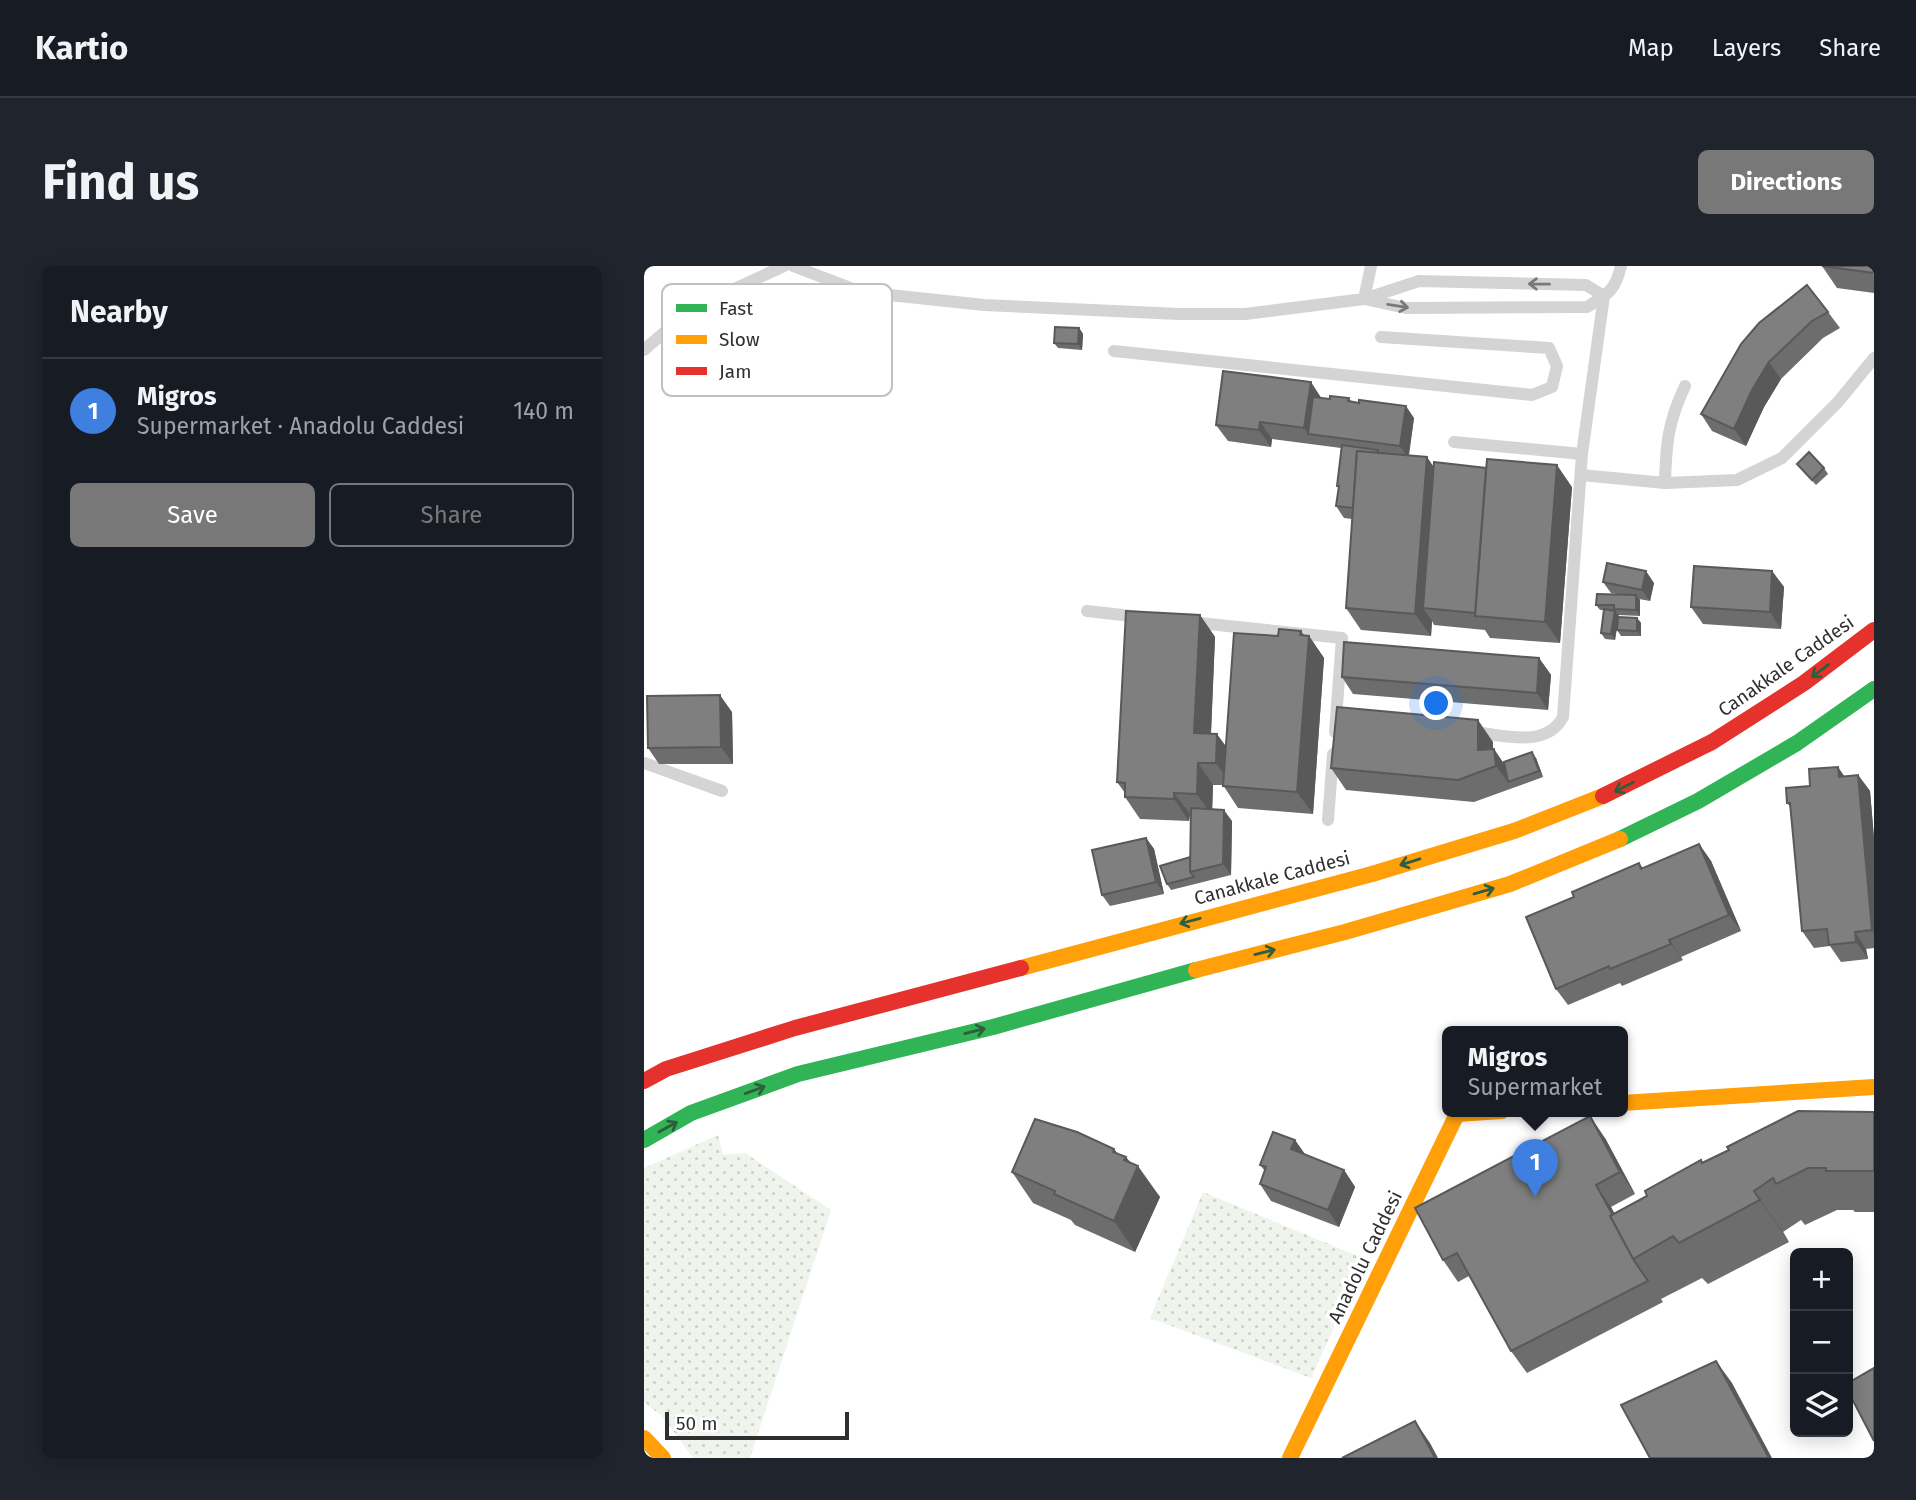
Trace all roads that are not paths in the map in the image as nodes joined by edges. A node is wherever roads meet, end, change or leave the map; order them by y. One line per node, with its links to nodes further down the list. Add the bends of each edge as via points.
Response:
1 (784, 266): 5 (lane)
2 (793, 266): 6 (lane)
3 (1371, 266): 9 (lane)
4 (1621, 266): 8 (lane, via 1616,284)
5 (745, 284)
6 (840, 284)
7 (892, 295): 9 (lane, via 984,305 1179,314 1245,314)
8 (1604, 296): 9 (lane, one-way to 8, via 1406,307 1587,307); 9 (lane, one-way to 9, via 1586,285 1419,281); 17 (lane)
9 (1364, 299)
10 (662, 334): 12 (lane)
11 (1381, 337): 13 (lane, via 1549,348 1557,366 1552,387 1532,396)
12 (644, 350)
13 (1114, 351)
14 (1874, 358): 19 (lane, via 1839,402 1782,458 1737,480)
15 (1685, 386): 19 (lane, via 1672,413)
16 (1454, 442): 17 (lane)
17 (1582, 454): 18 (lane)
18 (1581, 475): 19 (lane); 25 (lane, via 1563,717 1543,736)
19 (1665, 483)
20 (1087, 611): 21 (lane)
21 (1154, 618)
22 (1181, 621): 28 (lane, via 1342,638 1342,720)
23 (1874, 630): 29 (main road, Canakkale Caddesi, one-way to 29, via 1804,684 1712,742 1612,793 1514,831 1372,874 795,1028 666,1069)
24 (1874, 689): 33 (main road, one-way to 24, via 691,1113 798,1074 993,1027 1510,884 1698,801 1797,743)
25 (1467, 732)
26 (644, 763): 27 (lane)
27 (722, 792)
28 (1328, 820)
29 (644, 1081)
30 (1874, 1087): 31 (main road)
31 (1628, 1103)
32 (1456, 1117): 36 (main road, Anadolu Caddesi)
33 (644, 1140)
34 (644, 1438): 35 (main road)
35 (663, 1458)
36 (1290, 1458)

